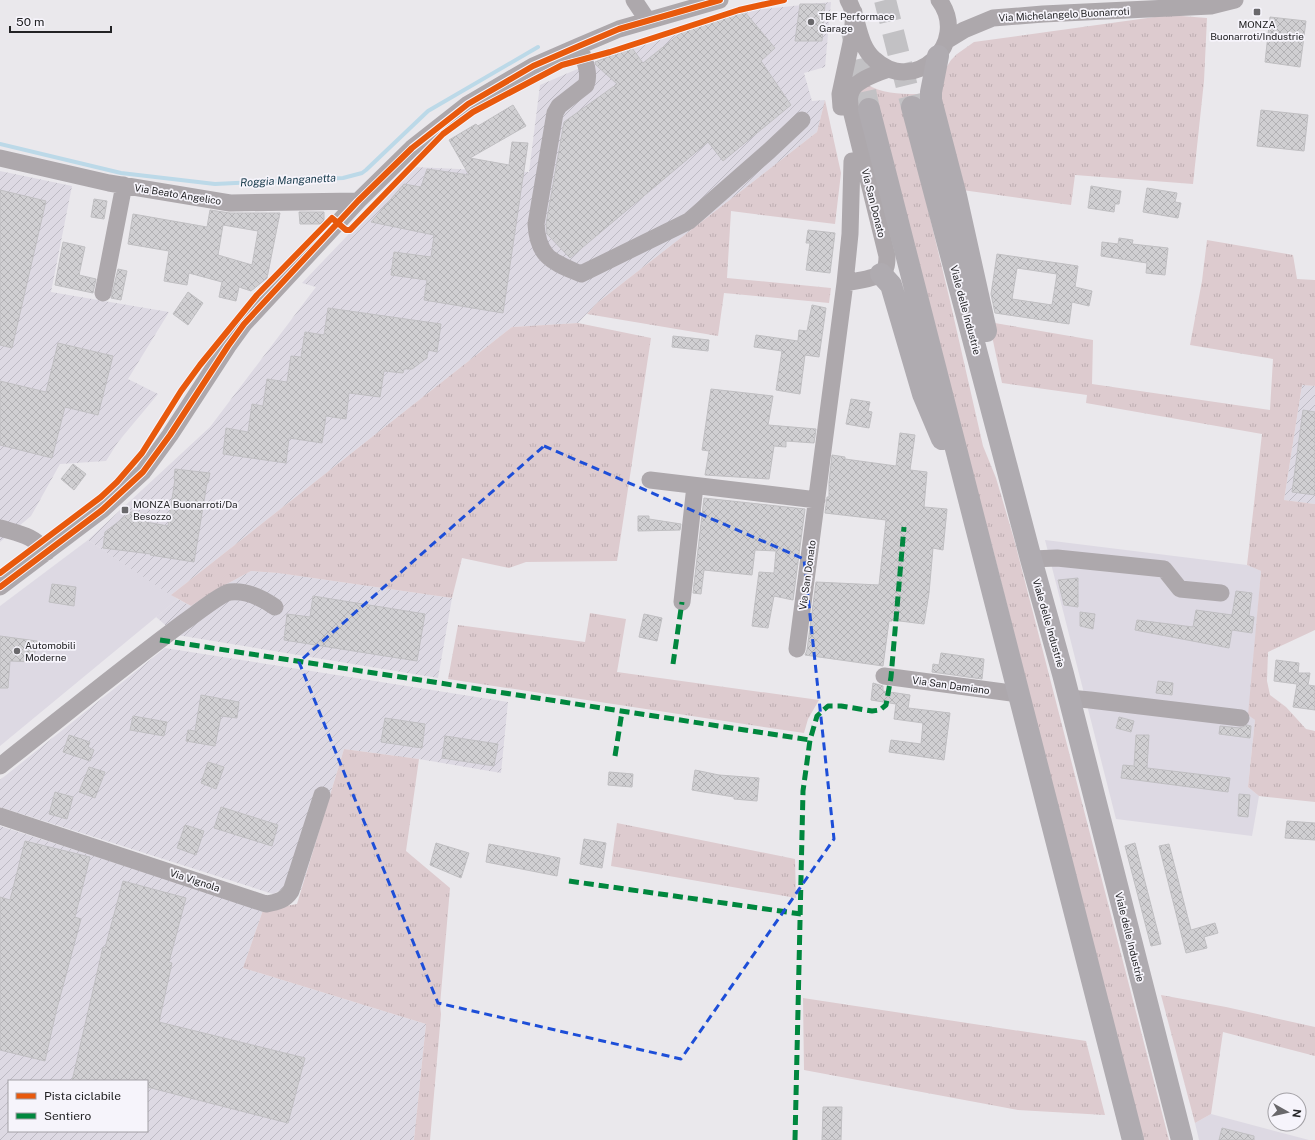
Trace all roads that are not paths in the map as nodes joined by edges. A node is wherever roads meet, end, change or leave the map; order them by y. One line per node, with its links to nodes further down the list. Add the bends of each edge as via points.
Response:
1 (634, 0): 6 (street)
2 (720, 0): 6 (street)
3 (939, 0): 8 (street, via 947,14 948,24)
4 (1235, 0): 8 (street, Via Michelangelo Buonarroti, via 1211,6 993,18 964,30)
5 (851, 6): 9 (street, via 868,51 874,59); 14 (street, via 852,38 840,94 842,118)
6 (648, 21): 7 (street, via 619,29)
7 (579, 46): 12 (street, via 588,81 559,106 555,113 536,224 537,238 542,251 558,264 581,274 689,221); 16 (street, via 533,66 468,104 412,148)
8 (942, 48): 9 (street, via 932,63 922,68 911,71); 24 (main road, via 931,92 932,100 1018,469)
9 (889, 69): 17 (street, Via San Donato, via 855,85 850,94 850,106 887,256 885,270)
10 (912, 107): 24 (main road, Viale delle Industrie)
11 (869, 109): 23 (main road)
12 (802, 120)
13 (0, 158): 15 (street, Via Beato Angelico)
14 (852, 161): 17 (street); 18 (street, Via San Donato, via 850,234)
15 (124, 185): 16 (street, Via Beato Angelico, via 230,202); 19 (street)
16 (358, 201): 26 (street, via 240,330 170,435 142,472 102,510)
17 (881, 274): 18 (street); 23 (main road, via 891,285 922,394)
18 (845, 283): 22 (street, Via San Donato)
19 (103, 293)
20 (650, 480): 21 (street)
21 (695, 486): 22 (street); 30 (street)
22 (817, 500): 32 (street, Via San Donato)
23 (969, 501): 34 (main road)
24 (1018, 507): 27 (main road, Viale delle Industrie)
25 (0, 528): 26 (street, via 31,537)
26 (47, 552): 28 (street)
27 (1031, 559): 29 (street, via 1057,558 1164,569 1180,589); 35 (main road, Viale delle Industrie)
28 (0, 587)
29 (1221, 592)
30 (682, 602)
31 (275, 607): 37 (street, via 263,598 247,593 229,592 160,640)
32 (797, 649)
33 (884, 676): 34 (street, Via San Damiano)
34 (1019, 694): 40 (main road)
35 (1069, 698): 36 (street); 41 (main road, Viale delle Industrie)
36 (1241, 718)
37 (0, 766)
38 (322, 795): 39 (street, Via Vignola, via 291,890 278,902 266,904)
39 (0, 816)
40 (1133, 1140)
41 (1182, 1140)

